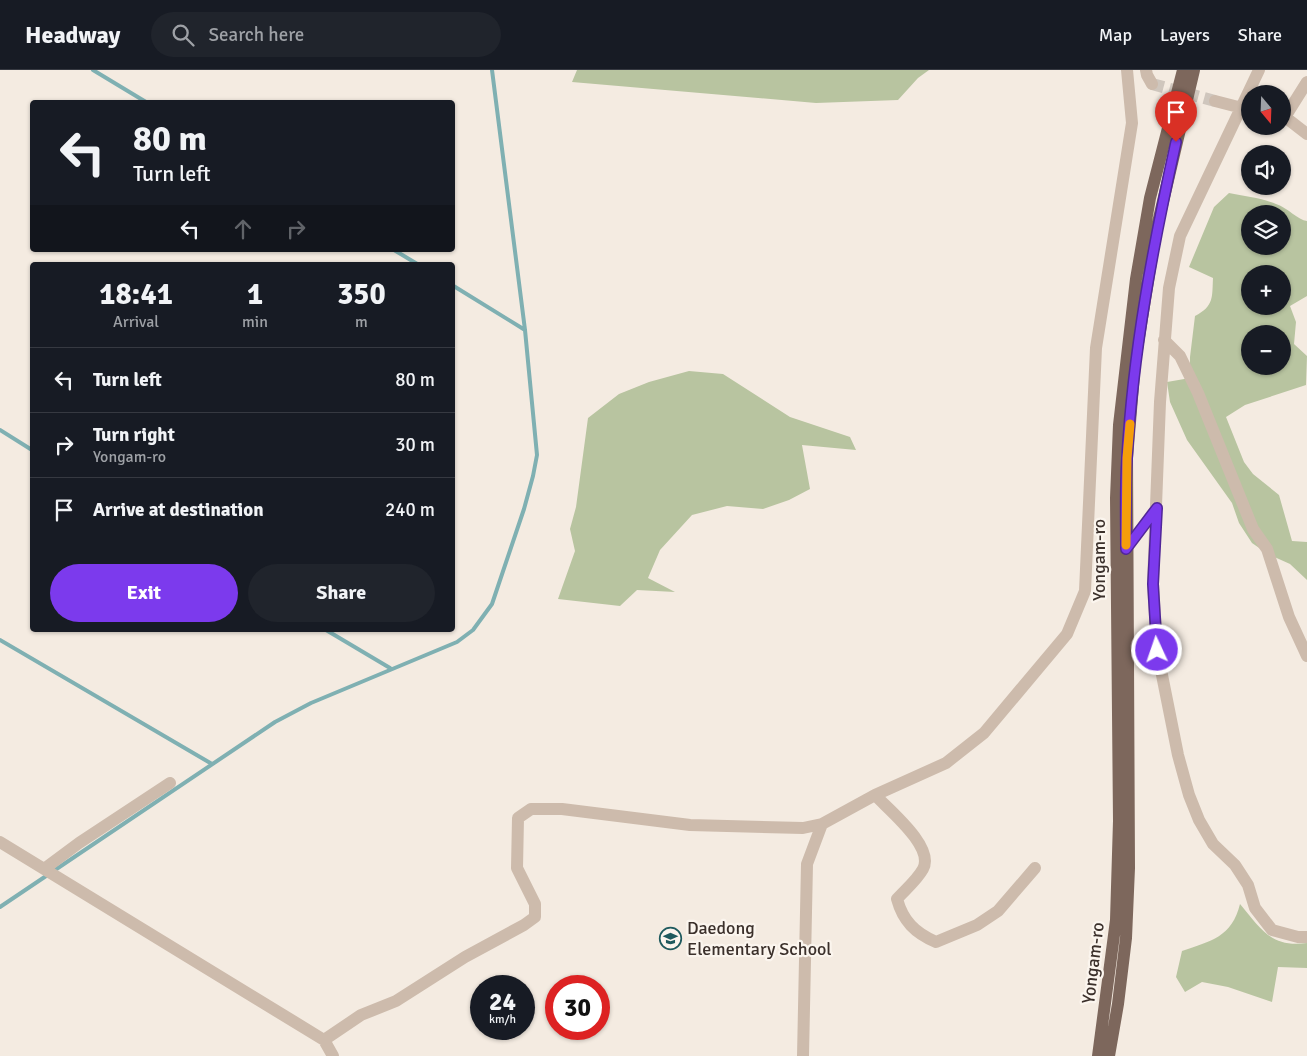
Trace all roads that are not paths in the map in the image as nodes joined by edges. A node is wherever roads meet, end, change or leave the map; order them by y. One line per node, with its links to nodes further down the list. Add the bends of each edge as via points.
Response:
1 (1127, 70): 20 (street, via 1132,123 1096,348 1085,591 1067,634 984,733 946,763)
2 (1146, 70): 7 (street)
3 (1183, 70): 29 (main road, Yongam-ro, via 1148,207 1119,425 1116,498 1119,821 1116,920)
4 (1194, 70): 17 (main road, Yongam-ro, via 1156,232 1135,362 1127,458)
5 (1259, 70): 8 (street)
6 (1307, 82): 10 (street)
7 (1152, 84)
8 (1254, 85)
9 (1215, 101): 11 (street)
10 (1291, 106)
11 (1241, 108)
12 (1241, 117): 15 (street, via 1180,236 1169,288)
13 (1291, 122): 14 (street)
14 (1307, 134)
15 (1164, 340): 16 (street); 18 (street, via 1180,356 1198,393 1253,529 1268,549 1289,617)
16 (1157, 508): 17 (street); 25 (street, via 1153,584 1157,650 1189,795 1213,844 1235,865 1248,884 1255,908 1272,930)
17 (1126, 549): 30 (main road, Yongam-ro, via 1129,868 1118,1004)
18 (1307, 656)
19 (170, 783): 24 (street, via 79,842)
20 (875, 795): 21 (street); 23 (street, via 919,841 925,854 924,868 897,899 905,920 926,938 936,942 977,926 998,911)
21 (822, 824): 26 (street, via 804,828 690,825 562,809 531,809 518,818 517,868 535,904 534,917 396,1001 361,1015); 28 (street, via 807,864)
22 (0, 842): 24 (street)
23 (1035, 868)
24 (46, 870): 26 (street)
25 (1307, 937)
26 (324, 1040): 27 (street)
27 (333, 1056)
28 (803, 1056)
29 (1098, 1056)
30 (1109, 1056)

